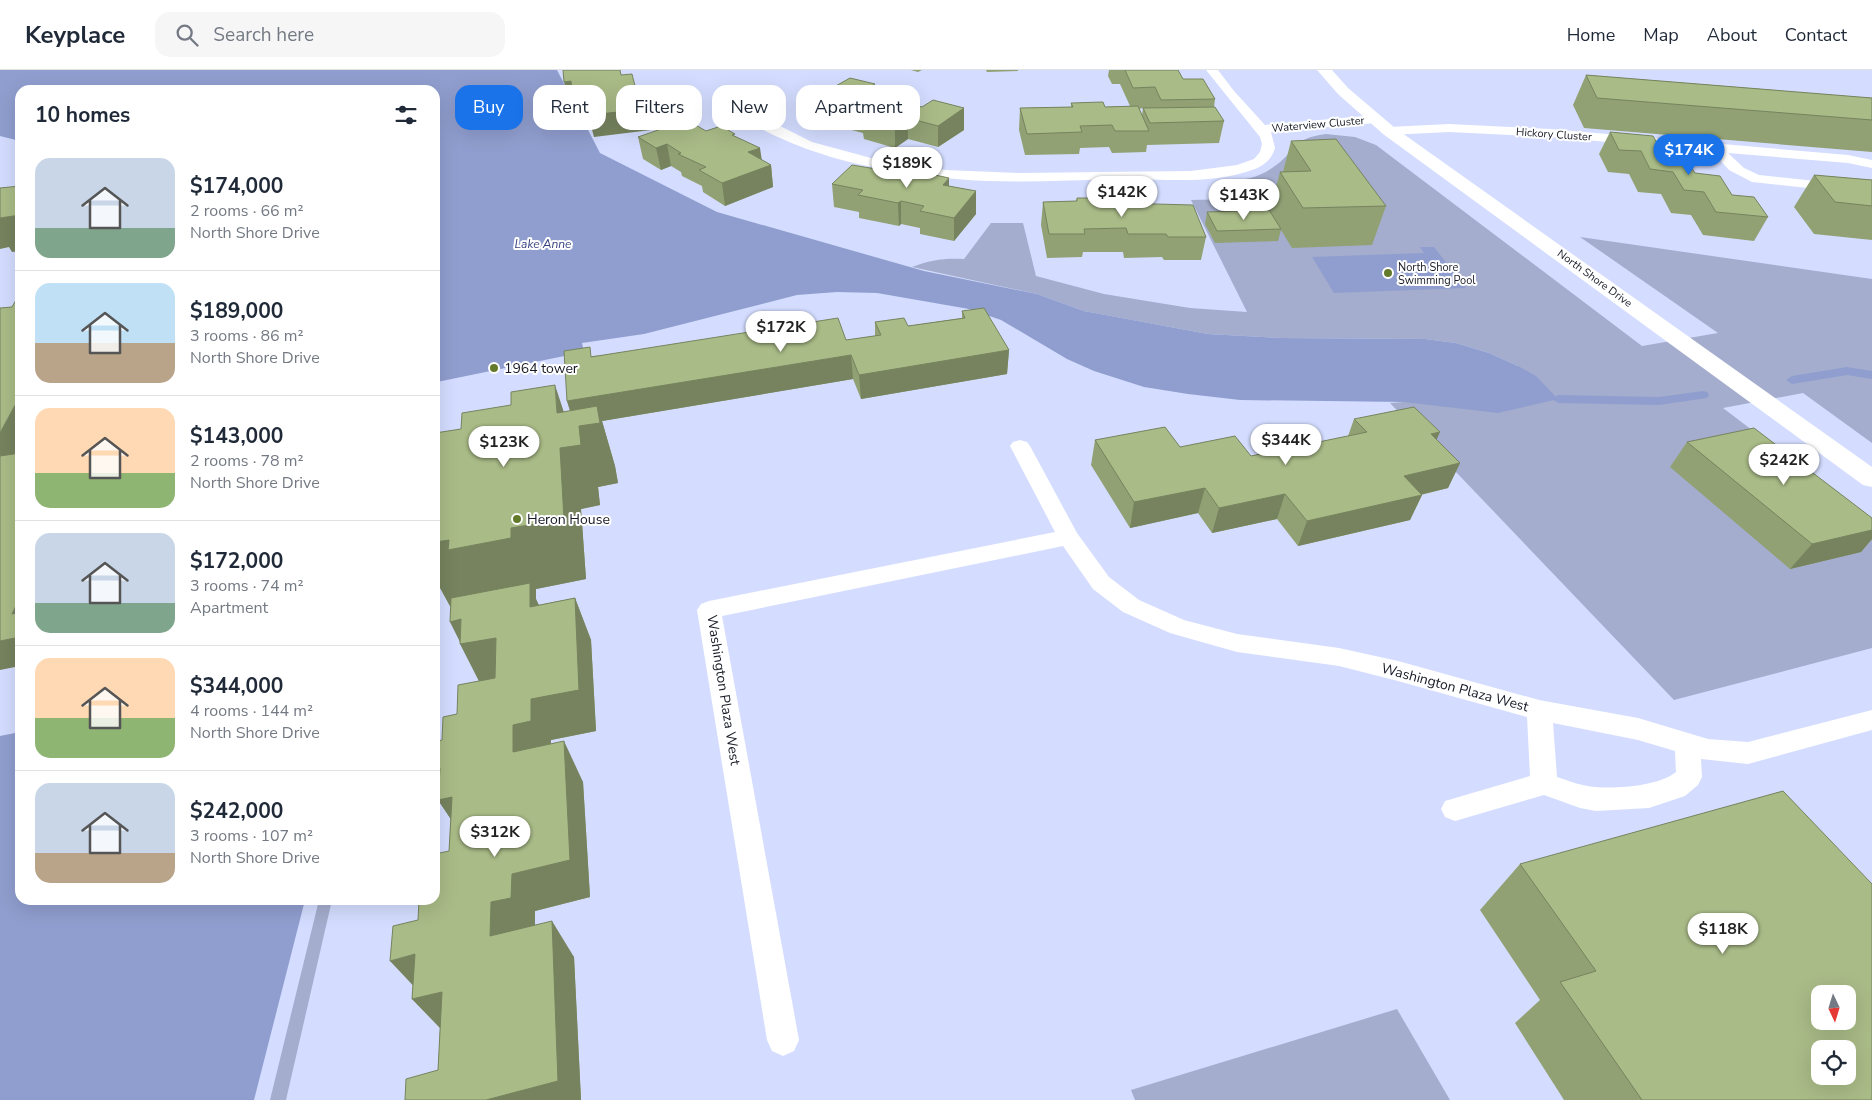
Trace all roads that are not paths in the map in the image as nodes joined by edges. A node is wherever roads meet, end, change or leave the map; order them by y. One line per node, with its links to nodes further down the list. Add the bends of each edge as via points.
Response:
1 (1212, 70): 4 (lane, Waterview Cluster, via 1238,105)
2 (1324, 70): 3 (street, North Shore Drive)
3 (1375, 119): 4 (lane, Waterview Cluster); 6 (street, North Shore Drive)
4 (1262, 129): 5 (lane, Waterview Cluster, via 1269,145 1268,152 1247,167 1229,171 977,176 906,169 825,151)
5 (774, 130)
6 (1390, 131): 7 (lane, Hickory Cluster, via 1487,130); 11 (street, North Shore Drive)
7 (1717, 148): 8 (lane, Hickory Cluster, via 1848,159); 9 (lane, via 1742,174 1756,179)
8 (1872, 164)
9 (1872, 191)
10 (1020, 446): 12 (lane, Washington Plaza West)
11 (1872, 479)
12 (1068, 537): 13 (lane, Washington Plaza West, via 1101,582 1131,606 1178,627 1236,643 1347,659); 18 (lane, Washington Plaza West, via 709,610)
13 (1539, 710): 15 (lane, Washington Plaza West, via 1638,729); 16 (lane)
14 (1872, 720): 15 (lane, Washington Plaza West, via 1748,753 1708,750)
15 (1688, 744): 16 (lane, via 1689,776 1666,792 1632,798 1596,799)
16 (1544, 784): 17 (lane)
17 (1455, 809)
18 (783, 1040)

